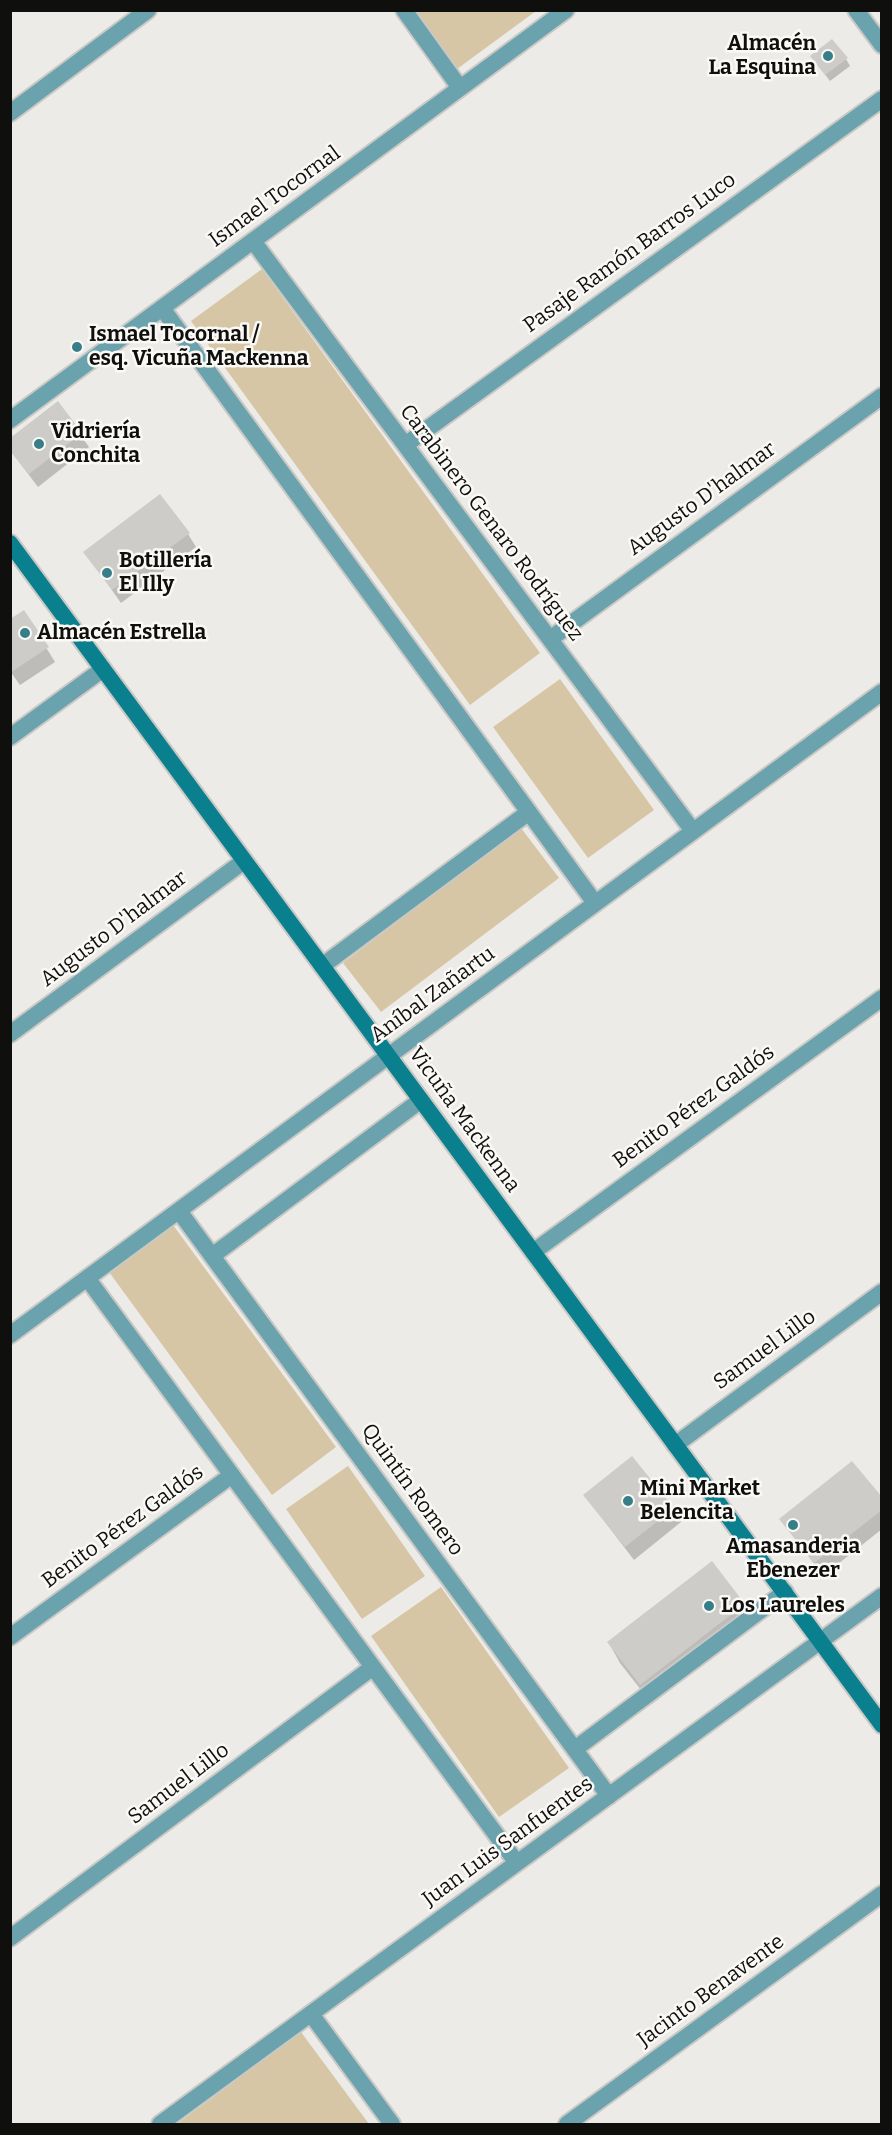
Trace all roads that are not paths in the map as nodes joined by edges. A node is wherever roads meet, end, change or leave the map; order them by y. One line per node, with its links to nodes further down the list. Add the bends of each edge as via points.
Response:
1 (148, 10): 8 (street)
2 (404, 10): 6 (street)
3 (856, 10): 5 (street)
4 (558, 13): 6 (street, Ismael Tocornal)
5 (882, 45)
6 (460, 88): 9 (street, Ismael Tocornal)
7 (882, 99): 13 (street, Pasaje Ramón Barros Luco)
8 (10, 113)
9 (253, 241): 10 (street, Ismael Tocornal); 13 (street, Carabinero Genaro Rodríguez)
10 (162, 308): 12 (street, Ismael Tocornal); 19 (street)
11 (882, 396): 15 (street, Augusto D'halmar)
12 (10, 420)
13 (405, 445): 15 (street, Carabinero Genaro Rodríguez)
14 (10, 543): 16 (main road, Vicuña Mackenna)
15 (550, 639): 20 (street, Carabinero Genaro Rodríguez)
16 (104, 669): 18 (street); 21 (main road, Vicuña Mackenna)
17 (882, 692): 20 (street, Aníbal Zañartu)
18 (10, 737)
19 (529, 812): 22 (street); 23 (street)
20 (693, 831): 22 (street, Aníbal Zañartu)
21 (244, 861): 23 (main road, Vicuña Mackenna); 25 (street, Augusto D'halmar)
22 (595, 903): 26 (street, Aníbal Zañartu)
23 (322, 966): 26 (main road, Vicuña Mackenna)
24 (882, 998): 29 (street, Benito Pérez Galdós)
25 (10, 1034)
26 (388, 1056): 27 (main road, Vicuña Mackenna); 28 (street, Aníbal Zañartu)
27 (421, 1100): 29 (main road, Vicuña Mackenna); 30 (street)
28 (178, 1211): 30 (street, Quintín Romero); 31 (street, Aníbal Zañartu)
29 (533, 1252): 34 (main road, Vicuña Mackenna)
30 (212, 1256): 42 (street, Quintín Romero)
31 (87, 1278): 33 (street, Aníbal Zañartu); 35 (street)
32 (882, 1293): 34 (street, Samuel Lillo)
33 (10, 1335)
34 (675, 1444): 36 (main road, Vicuña Mackenna)
35 (232, 1475): 38 (street, Benito Pérez Galdós); 40 (street)
36 (785, 1592): 39 (main road, Vicuña Mackenna); 42 (street, Juan Luis Sanfuentes)
37 (882, 1596): 39 (street, Juan Luis Sanfuentes)
38 (10, 1637)
39 (820, 1641): 41 (main road, Vicuña Mackenna); 43 (street, Juan Luis Sanfuentes)
40 (373, 1668): 44 (street); 46 (street, Samuel Lillo)
41 (882, 1725)
42 (575, 1749): 43 (street, Quintín Romero)
43 (609, 1796): 44 (street, Juan Luis Sanfuentes)
44 (517, 1863): 47 (street, Juan Luis Sanfuentes)
45 (882, 1894): 50 (street, Jacinto Benavente)
46 (10, 1938)
47 (312, 2014): 48 (street, Juan Luis Sanfuentes); 49 (street)
48 (160, 2124)
49 (392, 2124)
50 (567, 2124)

